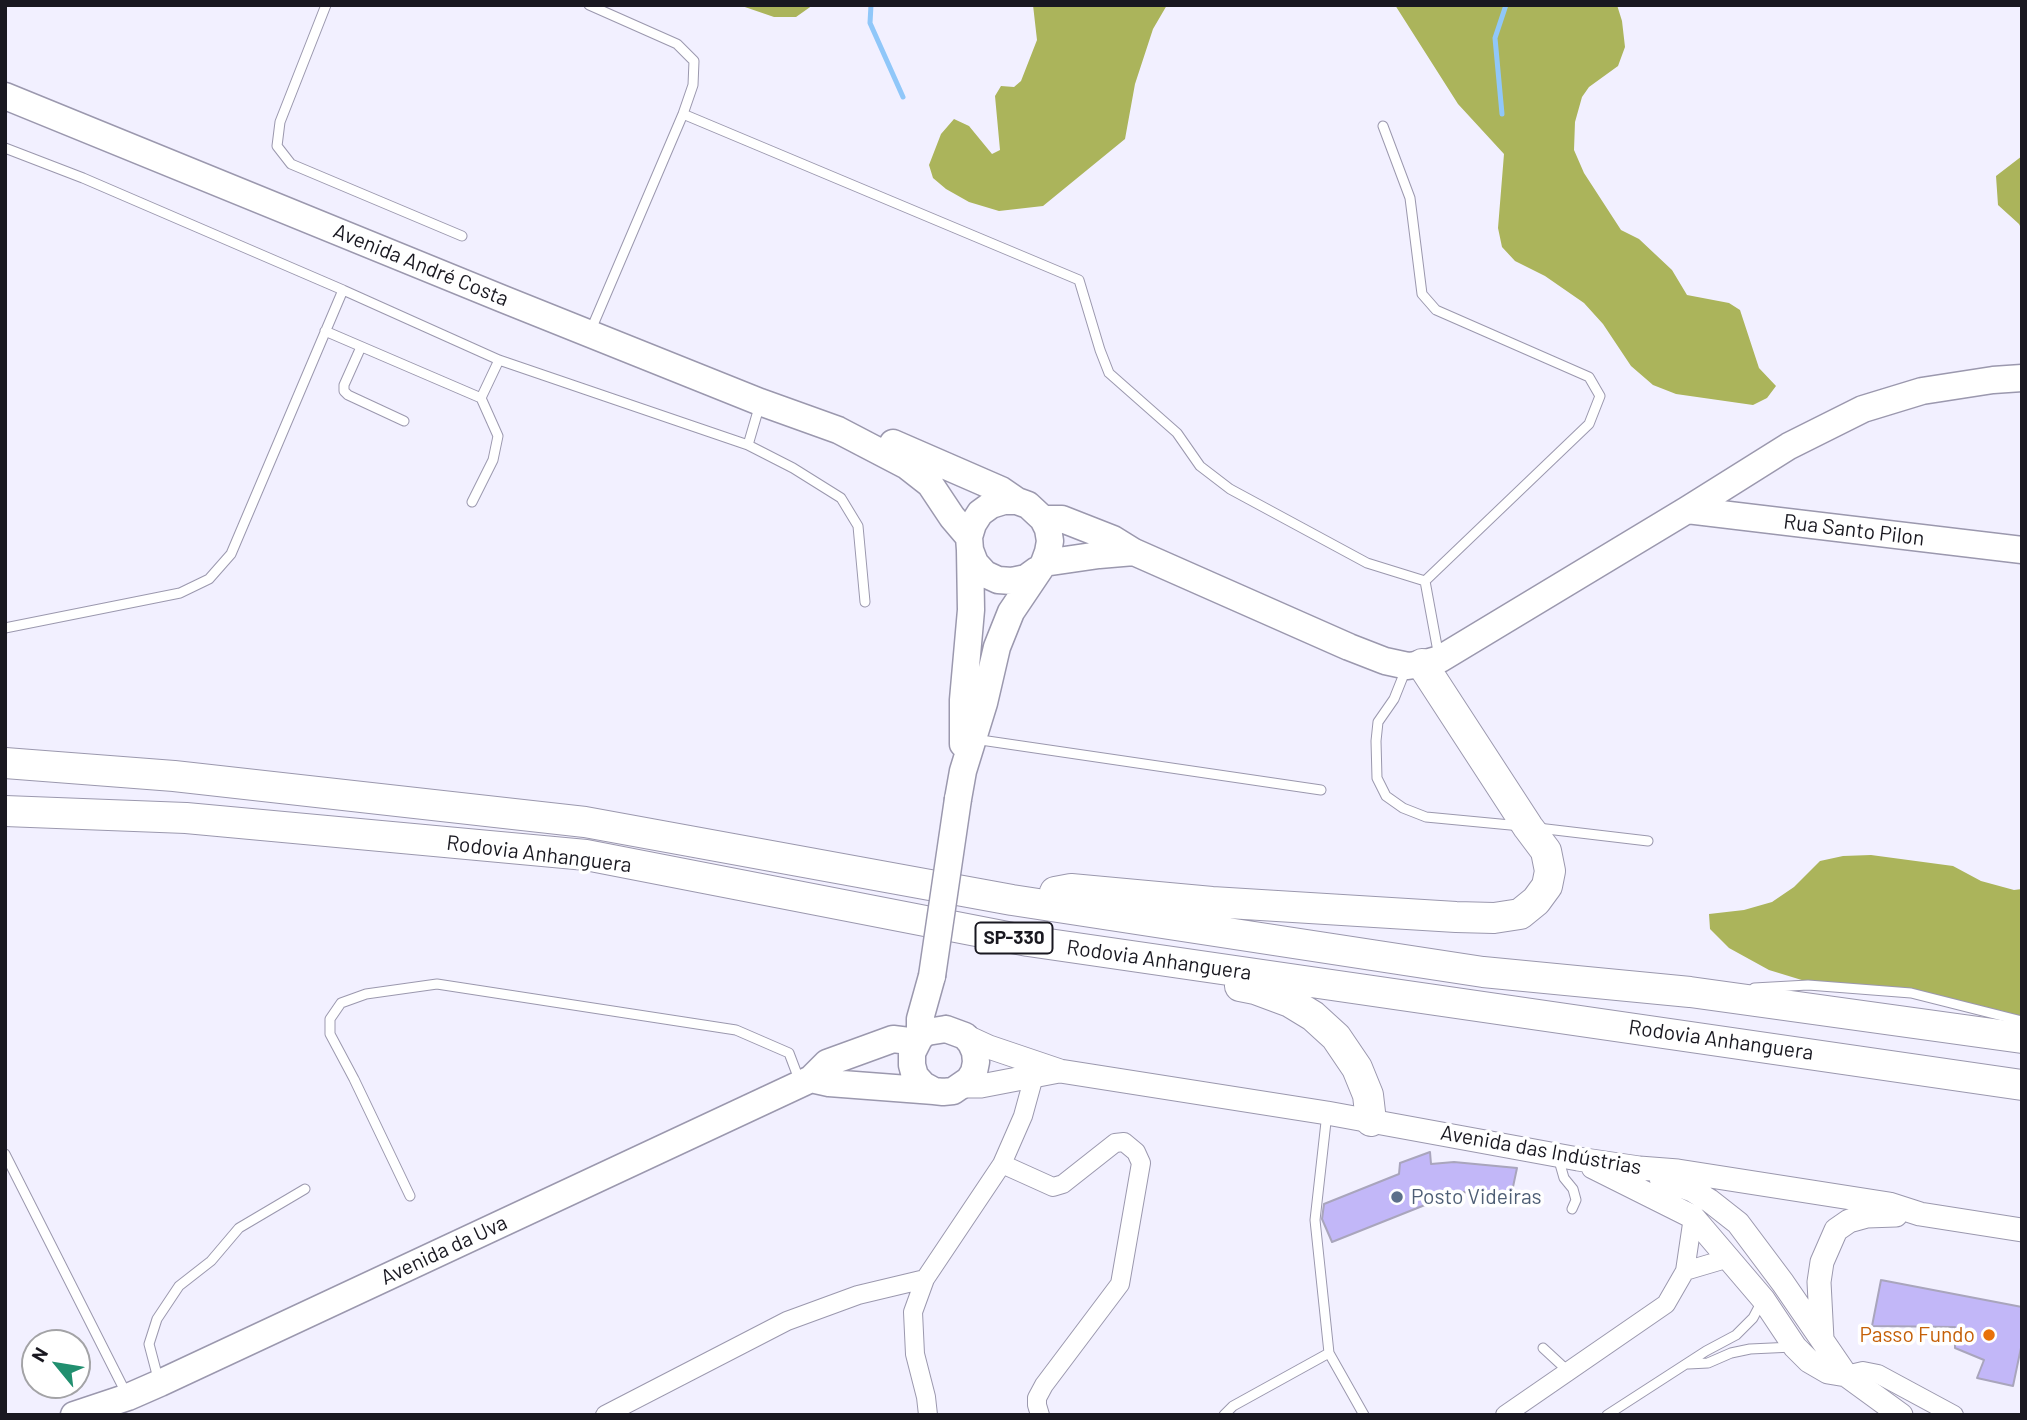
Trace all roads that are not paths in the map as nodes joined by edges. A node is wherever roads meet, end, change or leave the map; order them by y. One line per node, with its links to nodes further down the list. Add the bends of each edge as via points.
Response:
1 (326, 5): 7 (lane, via 280,122 277,146 291,164)
2 (589, 5): 4 (lane, via 677,44 694,61 694,85)
3 (5, 96): 10 (main road, Avenida André Costa)
4 (683, 114): 10 (lane); 29 (lane, via 1079,280 1109,373 1177,433 1200,466 1230,489 1367,562)
5 (1383, 125): 29 (lane, via 1410,198 1422,294 1436,310 1589,377 1600,396 1589,424)
6 (5, 148): 8 (lane)
7 (462, 236)
8 (343, 290): 9 (lane); 12 (lane)
9 (325, 331): 11 (lane); 31 (lane, via 231,554 209,579 180,593)
10 (590, 334): 15 (main road, Avenida André Costa)
11 (361, 347): 14 (lane); 16 (lane, via 344,391)
12 (499, 360): 14 (lane); 18 (lane)
13 (2022, 378): 19 (main road, via 1922,391 1863,409)
14 (481, 398): 21 (lane, via 498,436 493,460)
15 (760, 402): 17 (main road, Avenida André Costa); 18 (lane)
16 (404, 421)
17 (838, 430): 20 (main road, via 873,434); 25 (main road, via 907,466 930,484)
18 (748, 445): 30 (lane, via 841,498 858,526)
19 (1754, 468): 22 (main road); 24 (main road, via 1746,489)
20 (1017, 501): 23 (main road); 25 (main road, via 991,505 980,513)
21 (472, 502)
22 (1687, 510): 24 (main road, Rua Santo Pilon); 32 (main road)
23 (1044, 519): 27 (main road, via 1062,519); 28 (main road, via 1050,541)
24 (1767, 520): 26 (main road, Rua Santo Pilon)
25 (970, 543): 28 (main road, via 975,563 998,580 1026,578); 35 (main road)
26 (2022, 550)
27 (1134, 552): 28 (main road); 32 (main road, via 1385,662)
28 (1041, 566): 33 (main road, via 1005,625)
29 (1425, 581): 32 (lane)
30 (864, 602)
31 (5, 628)
32 (1423, 663): 38 (highway); 38 (lane, via 1378,722 1377,778 1386,796 1426,817)
33 (973, 739): 35 (main road); 36 (lane)
34 (5, 763): 40 (highway, Rodovia Anhanguera / SP-330, via 174,776 585,822)
35 (963, 771): 42 (main road, bridge)
36 (1321, 790)
37 (5, 811): 41 (highway, Rodovia Anhanguera / SP-330, via 187,818 586,855)
38 (1528, 827): 39 (lane); 40 (highway, via 1546,851 1547,886 1520,914 1494,918 1071,889)
39 (1648, 841)
40 (1013, 900): 43 (highway, Rodovia Anhanguera / SP-330, via 1483,972)
41 (1028, 941): 51 (highway, Rodovia Anhanguera / SP-330); 55 (highway, via 1078,957 1255,989 1290,1002 1336,1037 1357,1068 1368,1095)
42 (931, 979): 45 (main road, via 939,1016); 47 (main road)
43 (1690, 992): 44 (lane, via 1808,985 1910,993); 46 (highway, Rodovia Anhanguera / SP-330)
44 (2022, 1021)
45 (955, 1032): 47 (main road, via 927,1032); 48 (main road, Avenida das Indústrias); 52 (main road, via 971,1043 975,1052 974,1072)
46 (2022, 1038)
47 (918, 1039): 50 (main road, Avenida da Uva, via 893,1039 827,1063); 53 (main road, via 912,1053 915,1076)
48 (1060, 1071): 49 (main road, Avenida das Indústrias); 54 (main road, Avenida das Indústrias)
49 (1034, 1076): 52 (main road, Avenida das Indústrias); 58 (street)
50 (806, 1081): 53 (main road); 61 (lane, via 789,1053 736,1030 437,984 366,994 341,1003 330,1019 330,1034); 78 (main road, Avenida da Uva)
51 (2022, 1084)
52 (962, 1086): 53 (main road)
53 (934, 1091)
54 (1327, 1113): 55 (main road, Avenida das Indústrias); 74 (lane, via 1315,1220)
55 (1371, 1121): 57 (main road, Avenida das Indústrias)
56 (5, 1154): 79 (lane)
57 (1568, 1157): 59 (main road, Avenida das Indústrias); 62 (lane, via 1564,1178 1576,1200); 64 (main road)
58 (1002, 1164): 68 (street); 83 (street, via 1053,1187 1115,1143 1124,1142 1141,1164 1120,1284 1044,1385 1037,1398)
59 (1639, 1168): 63 (main road, Avenida das Indústrias, via 1889,1204); 69 (main road, via 1692,1190 1729,1215)
60 (305, 1189): 78 (lane, via 239,1228 211,1261 179,1286 157,1319 149,1344)
61 (410, 1196)
62 (1572, 1209)
63 (1920, 1214): 65 (main road, Avenida das Indústrias); 71 (main road, via 1867,1216 1836,1230 1819,1282)
64 (1693, 1217): 66 (main road); 67 (street)
65 (2022, 1230)
66 (1729, 1258): 67 (street); 70 (main road)
67 (1685, 1271): 76 (street, via 1666,1304)
68 (925, 1279): 80 (street, via 912,1312 915,1354); 82 (street, via 858,1295 787,1321)
69 (1783, 1283): 70 (main road); 71 (main road)
70 (1763, 1299): 72 (main road); 75 (lane, via 1736,1335)
71 (1822, 1341): 77 (main road)
72 (1795, 1347): 75 (lane, via 1750,1349); 77 (main road, via 1828,1372)
73 (1543, 1349): 76 (lane)
74 (1329, 1353): 84 (lane); 85 (lane)
75 (1686, 1365): 87 (lane)
76 (1569, 1372): 86 (street)
77 (1846, 1376): 88 (main road); 89 (street, via 1863,1371 1878,1374)
78 (160, 1383): 79 (main road, Avenida da Uva)
79 (128, 1397): 81 (main road, Avenida da Uva)
80 (927, 1406)
81 (74, 1415)
82 (605, 1415)
83 (1040, 1415)
84 (1224, 1415)
85 (1364, 1415)
86 (1505, 1415)
87 (1607, 1415)
88 (1901, 1415)
89 (1954, 1415)

